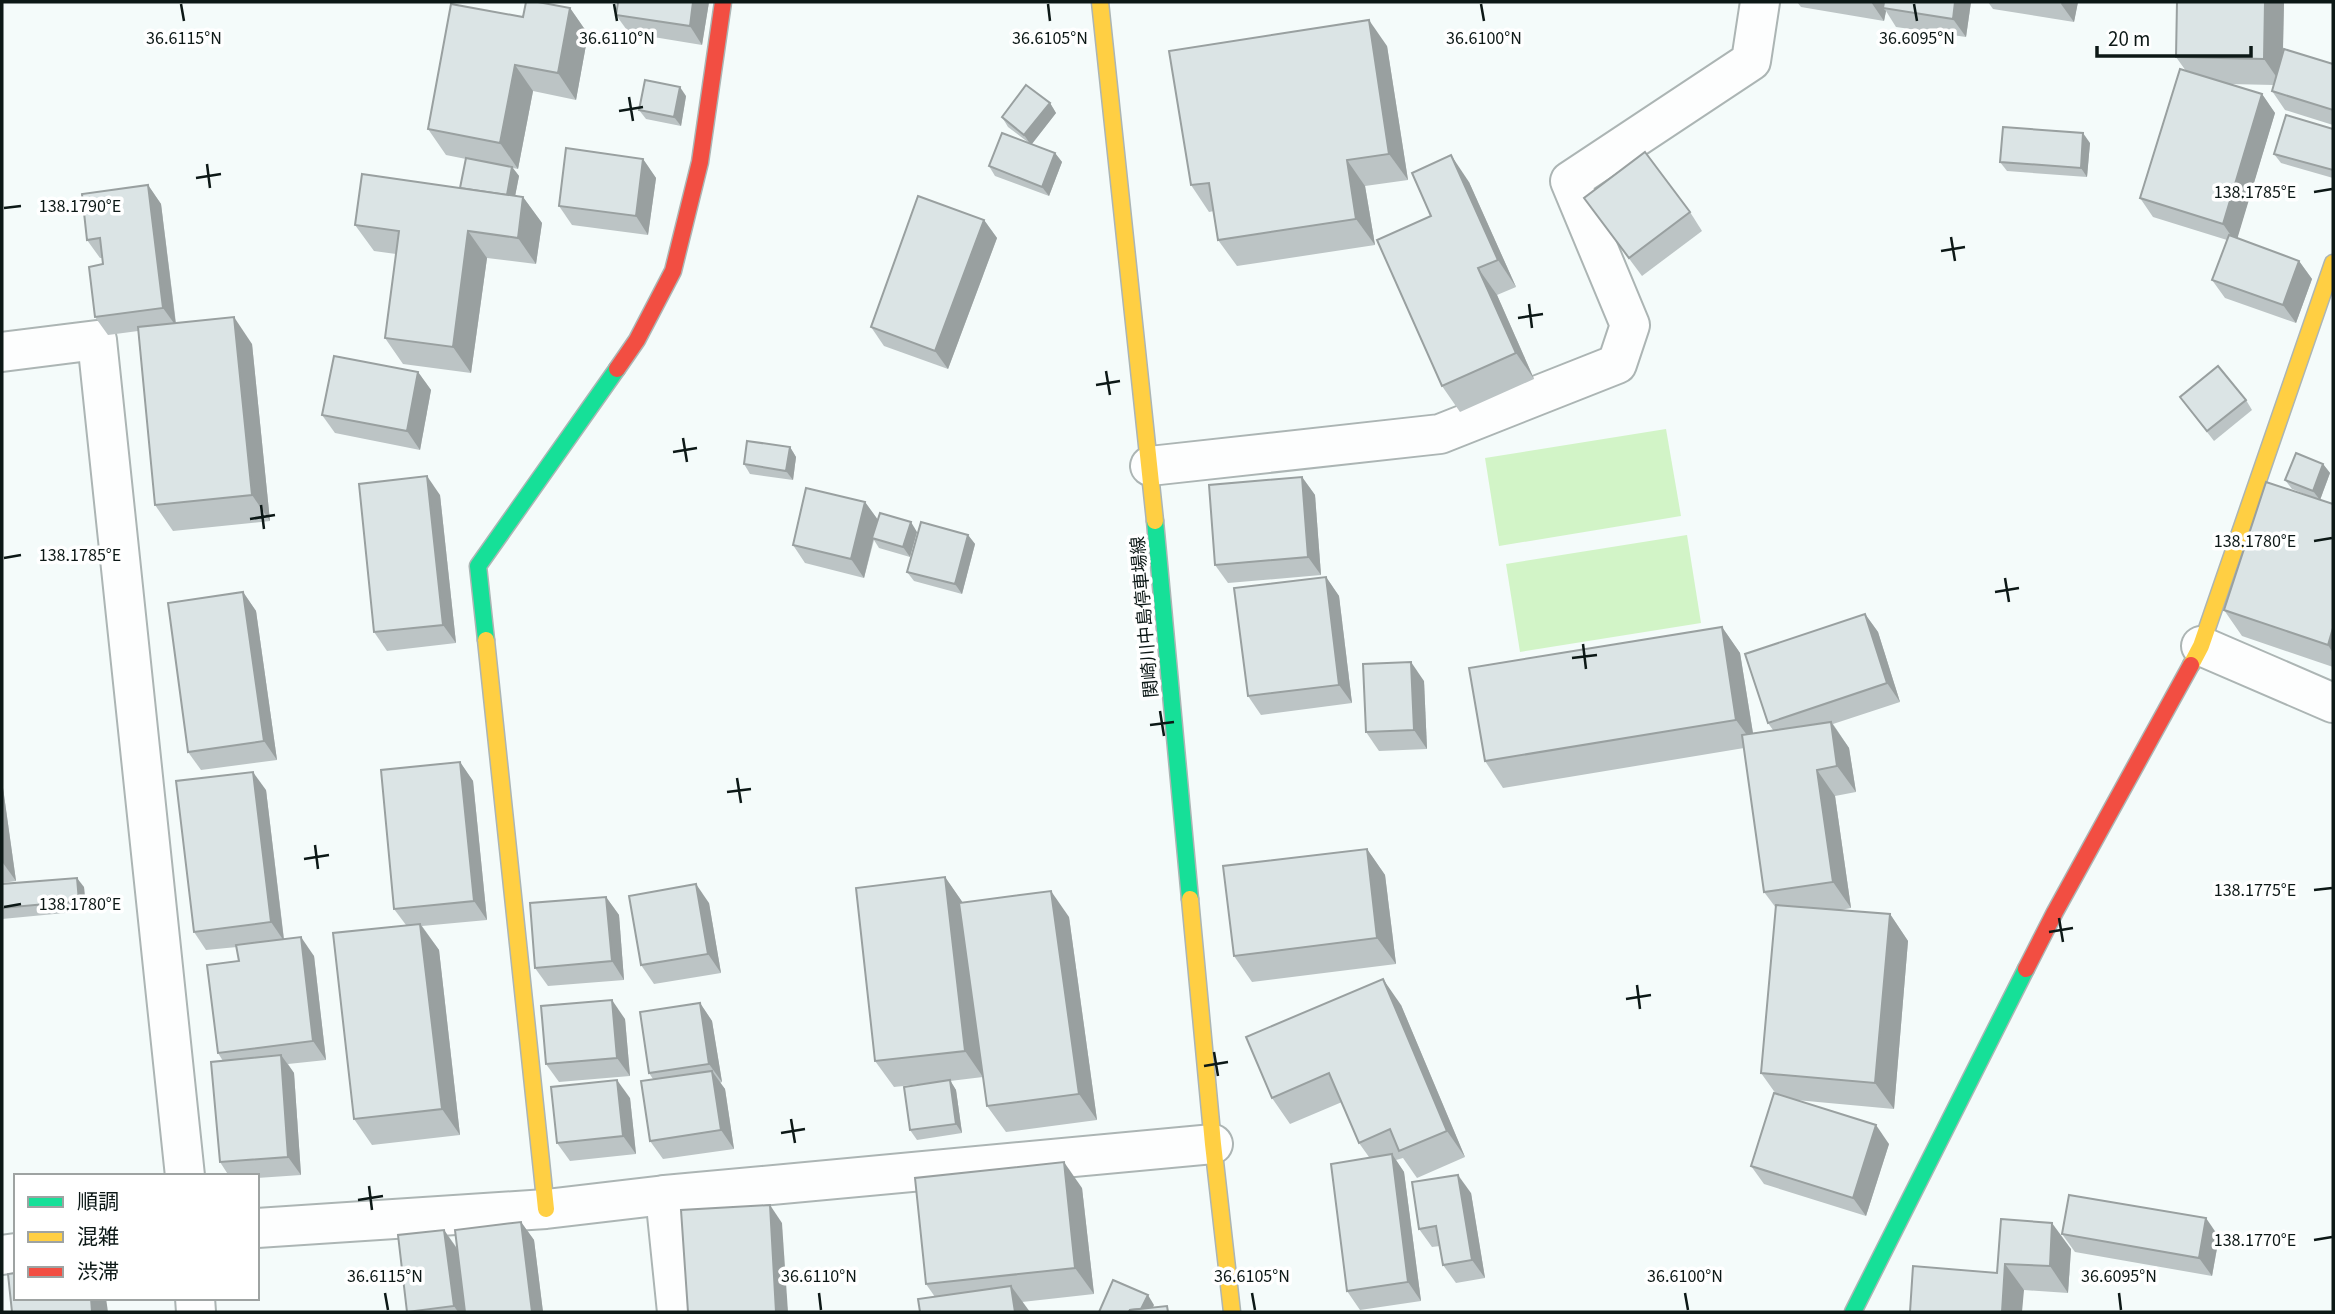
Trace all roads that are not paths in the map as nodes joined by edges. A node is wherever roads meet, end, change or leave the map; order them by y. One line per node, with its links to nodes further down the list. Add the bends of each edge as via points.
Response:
1 (723, 2): 12 (street, via 700,162 673,271 637,340 478,566)
2 (1101, 2): 6 (street, 関崎川中島停車場線)
3 (1760, 2): 6 (street, via 1751,61 1570,181 1630,324 1617,364 1440,433)
4 (2333, 262): 7 (street)
5 (2, 352): 10 (street, via 97,340)
6 (1150, 466): 9 (street, 関崎川中島停車場線)
7 (2201, 646): 8 (street); 16 (street, via 2055,912)
8 (2333, 703)
9 (1213, 1144): 11 (street); 15 (street, 関崎川中島停車場線)
10 (184, 1174)
11 (666, 1195): 12 (street); 14 (street)
12 (546, 1209): 13 (street)
13 (259, 1228)
14 (677, 1312)
15 (1231, 1312)
16 (1853, 1312)

